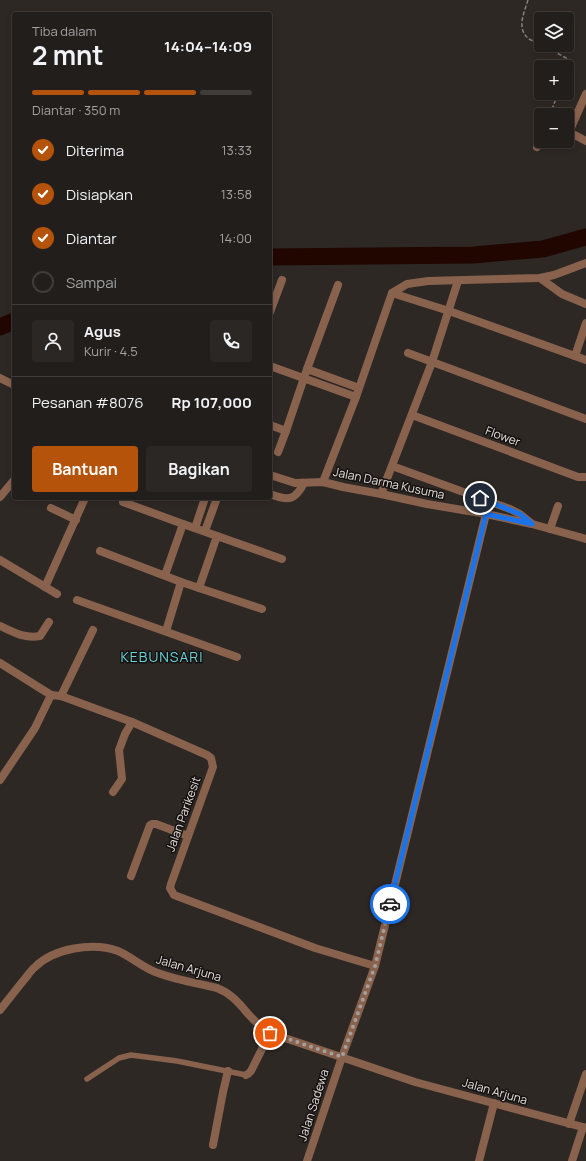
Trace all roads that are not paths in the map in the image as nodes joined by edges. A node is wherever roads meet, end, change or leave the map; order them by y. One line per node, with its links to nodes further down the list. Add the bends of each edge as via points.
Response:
1 (586, 94): 2 (street)
2 (574, 119)
3 (574, 134): 4 (street)
4 (586, 141)
5 (586, 263): 6 (street)
6 (540, 278): 8 (street); 11 (street, via 562,294)
7 (282, 280): 12 (street)
8 (458, 281): 10 (street, via 407,284); 13 (street)
9 (338, 285): 20 (street)
10 (392, 293): 13 (street); 24 (street)
11 (586, 304)
12 (272, 305)
13 (449, 311): 16 (street); 18 (street)
14 (586, 323): 16 (street)
15 (408, 354): 18 (street)
16 (575, 356): 17 (street)
17 (586, 360)
18 (432, 362): 26 (street); 27 (street)
19 (272, 367): 22 (street)
20 (307, 369): 22 (street); 24 (street)
21 (0, 378): 23 (street)
22 (304, 378): 25 (street); 29 (street)
23 (12, 384)
24 (359, 388): 25 (street)
25 (356, 397): 35 (street)
26 (412, 415): 31 (street); 33 (street, Flower, via 578,477)
27 (586, 419)
28 (272, 426): 29 (street)
29 (286, 431): 30 (street)
30 (278, 452)
31 (392, 466): 37 (street); 49 (street, via 510,509)
32 (272, 476): 36 (street, Jalan Darma Kusuma)
33 (586, 477)
34 (12, 482): 39 (street)
35 (323, 482): 36 (street, Jalan Darma Kusuma); 37 (street, Jalan Darma Kusuma)
36 (304, 483): 38 (street, via 294,497 283,498)
37 (381, 494): 46 (street, Jalan Darma Kusuma)
38 (272, 495)
39 (0, 497)
40 (84, 500): 47 (street)
41 (204, 500): 50 (street)
42 (215, 500): 52 (street)
43 (124, 502): 48 (street)
44 (558, 506): 51 (street)
45 (51, 508): 47 (street)
46 (486, 514): 49 (street, Jalan Darma Kusuma); 78 (street, Jalan Sadewa)
47 (76, 520): 60 (street)
48 (183, 524): 50 (street); 58 (street)
49 (532, 524): 51 (street, Jalan Darma Kusuma)
50 (195, 528): 52 (street)
51 (550, 529): 54 (street, Jalan Darma Kusuma)
52 (204, 531): 53 (street)
53 (217, 536): 56 (street); 61 (street)
54 (586, 539)
55 (100, 551): 58 (street)
56 (282, 559)
57 (0, 560): 60 (street)
58 (165, 575): 59 (street)
59 (181, 582): 61 (street); 68 (street)
60 (45, 587): 62 (street)
61 (199, 588): 64 (street)
62 (57, 594)
63 (78, 600): 68 (street)
64 (262, 609)
65 (48, 622): 66 (street, via 37,637 27,637)
66 (1, 628)
67 (93, 630): 72 (street)
68 (166, 632): 69 (street)
69 (236, 657)
70 (0, 664): 71 (street, Jalan Parikesit)
71 (51, 695): 72 (street, Jalan Parikesit); 74 (street, via 35,728)
72 (61, 696): 73 (street, Jalan Parikesit)
73 (132, 722): 75 (street, via 120,750 122,779); 76 (street, Jalan Parikesit, via 211,758 213,767)
74 (0, 780)
75 (113, 792)
76 (188, 836): 77 (street, via 156,824 150,825); 78 (street, Jalan Parikesit, via 170,884 174,895 315,948)
77 (131, 876)
78 (375, 966): 81 (street, Jalan Sadewa)
79 (0, 1010): 80 (street, Jalan Arjuna, via 34,967 43,960 71,950 90,947 115,950 158,973 224,990 256,1024)
80 (270, 1033): 81 (street, Jalan Arjuna); 84 (street, via 251,1071)
81 (342, 1057): 86 (street, Jalan Arjuna, via 415,1082); 90 (street, Jalan Sadewa)
82 (228, 1072): 84 (lane); 85 (lane, via 177,1061 131,1055 119,1058); 89 (street)
83 (586, 1074): 87 (street)
84 (246, 1075)
85 (87, 1079)
86 (494, 1103): 87 (street, Jalan Arjuna); 91 (street)
87 (569, 1124): 88 (street, Jalan Arjuna)
88 (584, 1128): 92 (street)
89 (212, 1145)
90 (307, 1161)
91 (479, 1161)
92 (572, 1161)

